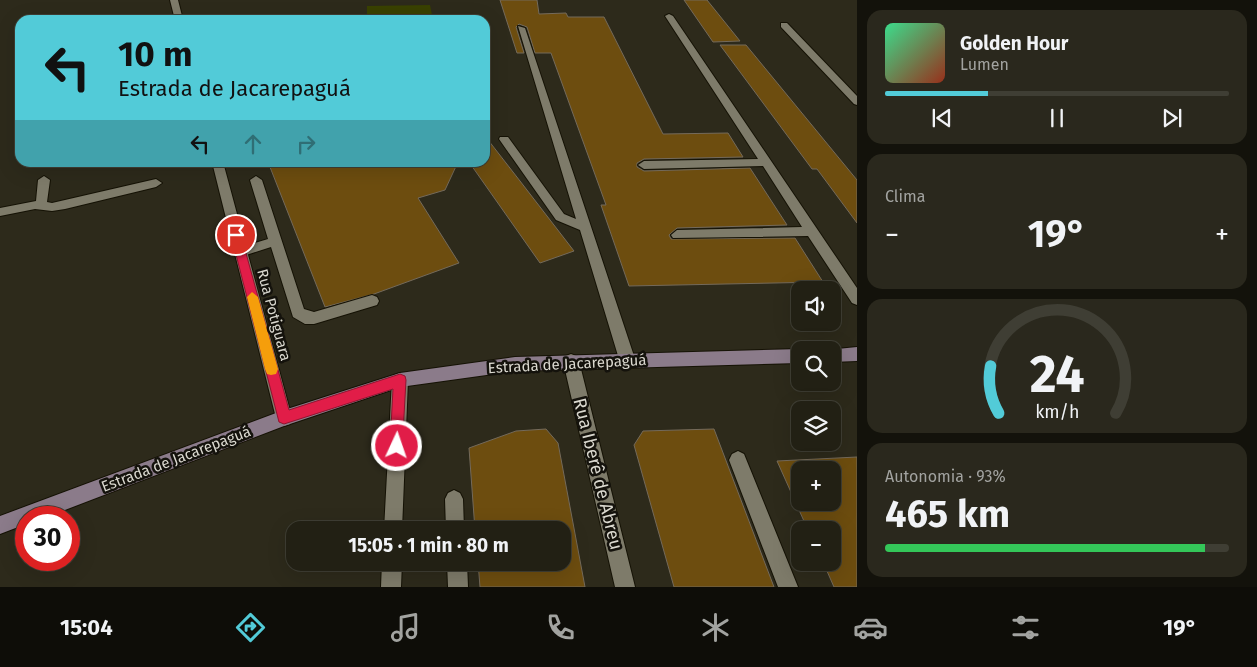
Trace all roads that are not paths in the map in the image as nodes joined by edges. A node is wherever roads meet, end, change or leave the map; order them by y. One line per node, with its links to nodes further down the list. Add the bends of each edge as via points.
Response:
1 (174, 0): 2 (street)
2 (178, 15)
3 (669, 16): 8 (street)
4 (784, 25): 6 (street)
5 (522, 28): 16 (lane)
6 (857, 102)
7 (504, 139): 16 (street, via 560,217)
8 (766, 162): 9 (lane); 17 (street)
9 (644, 165)
10 (223, 167): 20 (street, Rua Potiguara)
11 (44, 180): 14 (street)
12 (256, 180): 19 (street)
13 (156, 183): 14 (street, via 65,206)
14 (41, 206): 15 (street)
15 (0, 212)
16 (584, 227): 26 (street)
17 (811, 230): 18 (street); 21 (street)
18 (677, 235)
19 (276, 241): 20 (street); 22 (street, via 298,314 305,318)
20 (240, 252): 29 (street, Rua Potiguara)
21 (857, 299)
22 (372, 301)
23 (857, 354): 24 (main road)
24 (841, 355)
25 (791, 356): 26 (main road, Estrada de Jacarepaguá)
26 (627, 359): 27 (main road, Estrada de Jacarepaguá)
27 (571, 361): 28 (main road, Estrada de Jacarepaguá, via 515,364); 39 (street, Rua Iberê de Abreu)
28 (400, 380): 29 (main road, Estrada de Jacarepaguá); 32 (street)
29 (284, 418): 34 (main road, Estrada de Jacarepaguá)
30 (738, 460): 40 (street)
31 (454, 499): 33 (street)
32 (393, 521)
33 (455, 521)
34 (0, 525)
35 (391, 571): 37 (street)
36 (457, 571): 38 (street)
37 (390, 587)
38 (458, 587)
39 (625, 587)
40 (788, 587)

